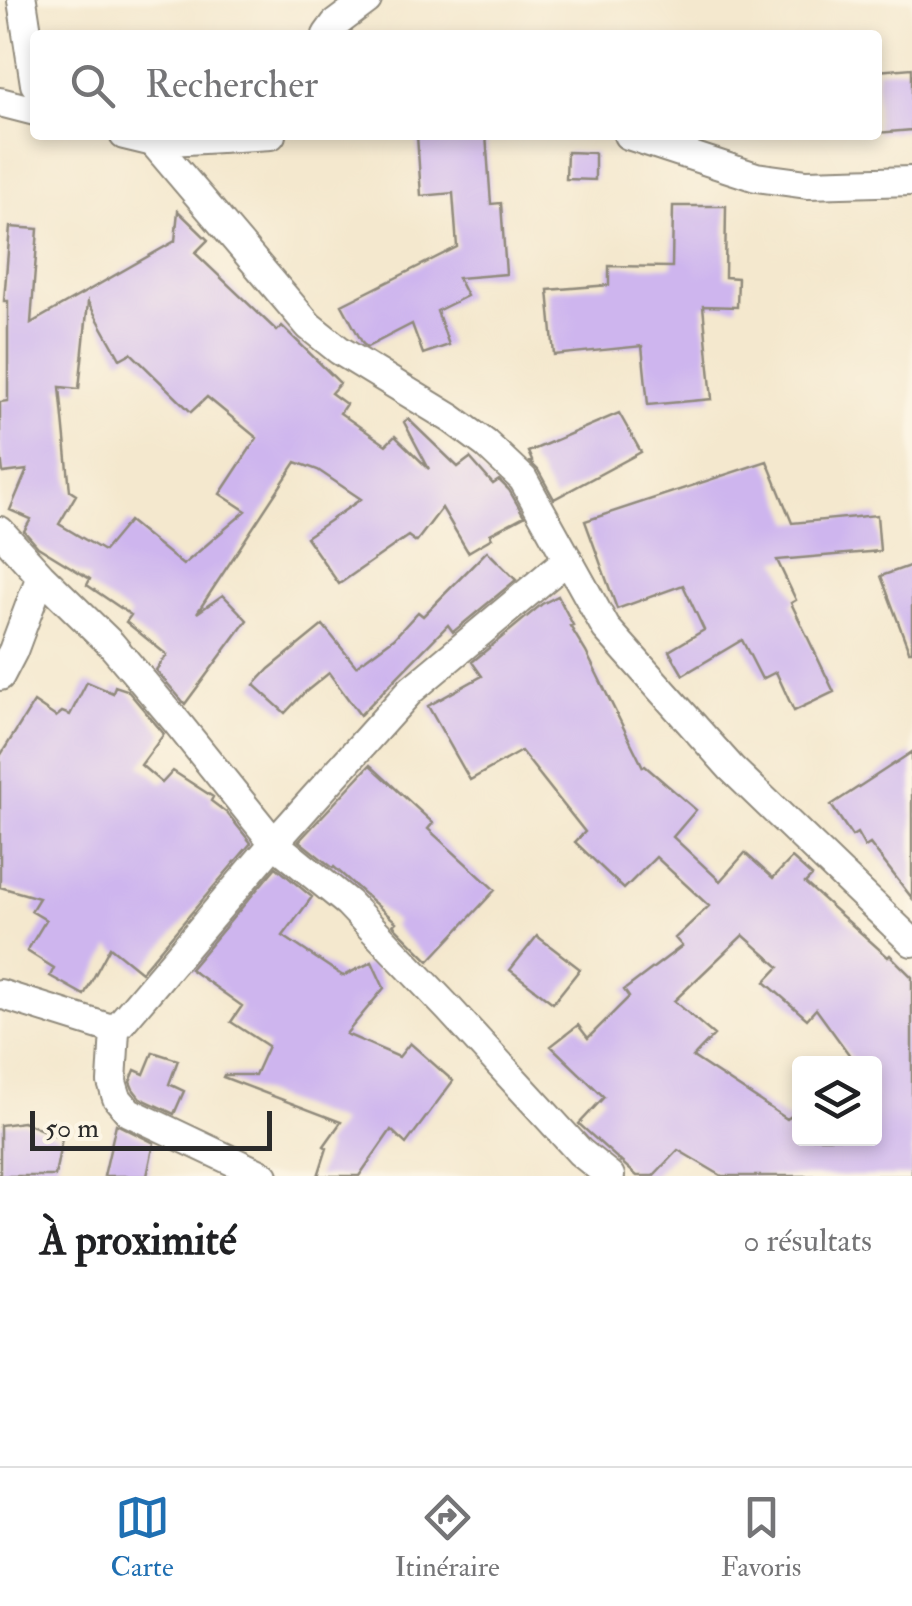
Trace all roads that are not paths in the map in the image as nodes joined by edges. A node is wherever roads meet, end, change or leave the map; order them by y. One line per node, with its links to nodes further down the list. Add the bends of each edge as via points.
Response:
1 (22, 0): 4 (street)
2 (368, 0): 3 (street)
3 (331, 30)
4 (30, 52)
5 (0, 102): 6 (street)
6 (30, 111)
7 (144, 140): 10 (street)
8 (186, 140): 10 (street)
9 (643, 140): 11 (street, via 756,177 807,184)
10 (152, 142): 13 (street, via 309,326 486,444 523,480)
11 (912, 180)
12 (0, 531): 14 (street)
13 (568, 560): 16 (street, via 411,690); 17 (street, via 606,628 731,768)
14 (41, 576): 15 (street); 16 (street, via 110,644)
15 (0, 676)
16 (274, 844): 19 (street); 21 (street, via 348,903 580,1152)
17 (911, 937)
18 (0, 994): 19 (street)
19 (115, 1030): 20 (street, via 112,1082 129,1112)
20 (264, 1176)
21 (610, 1176)

